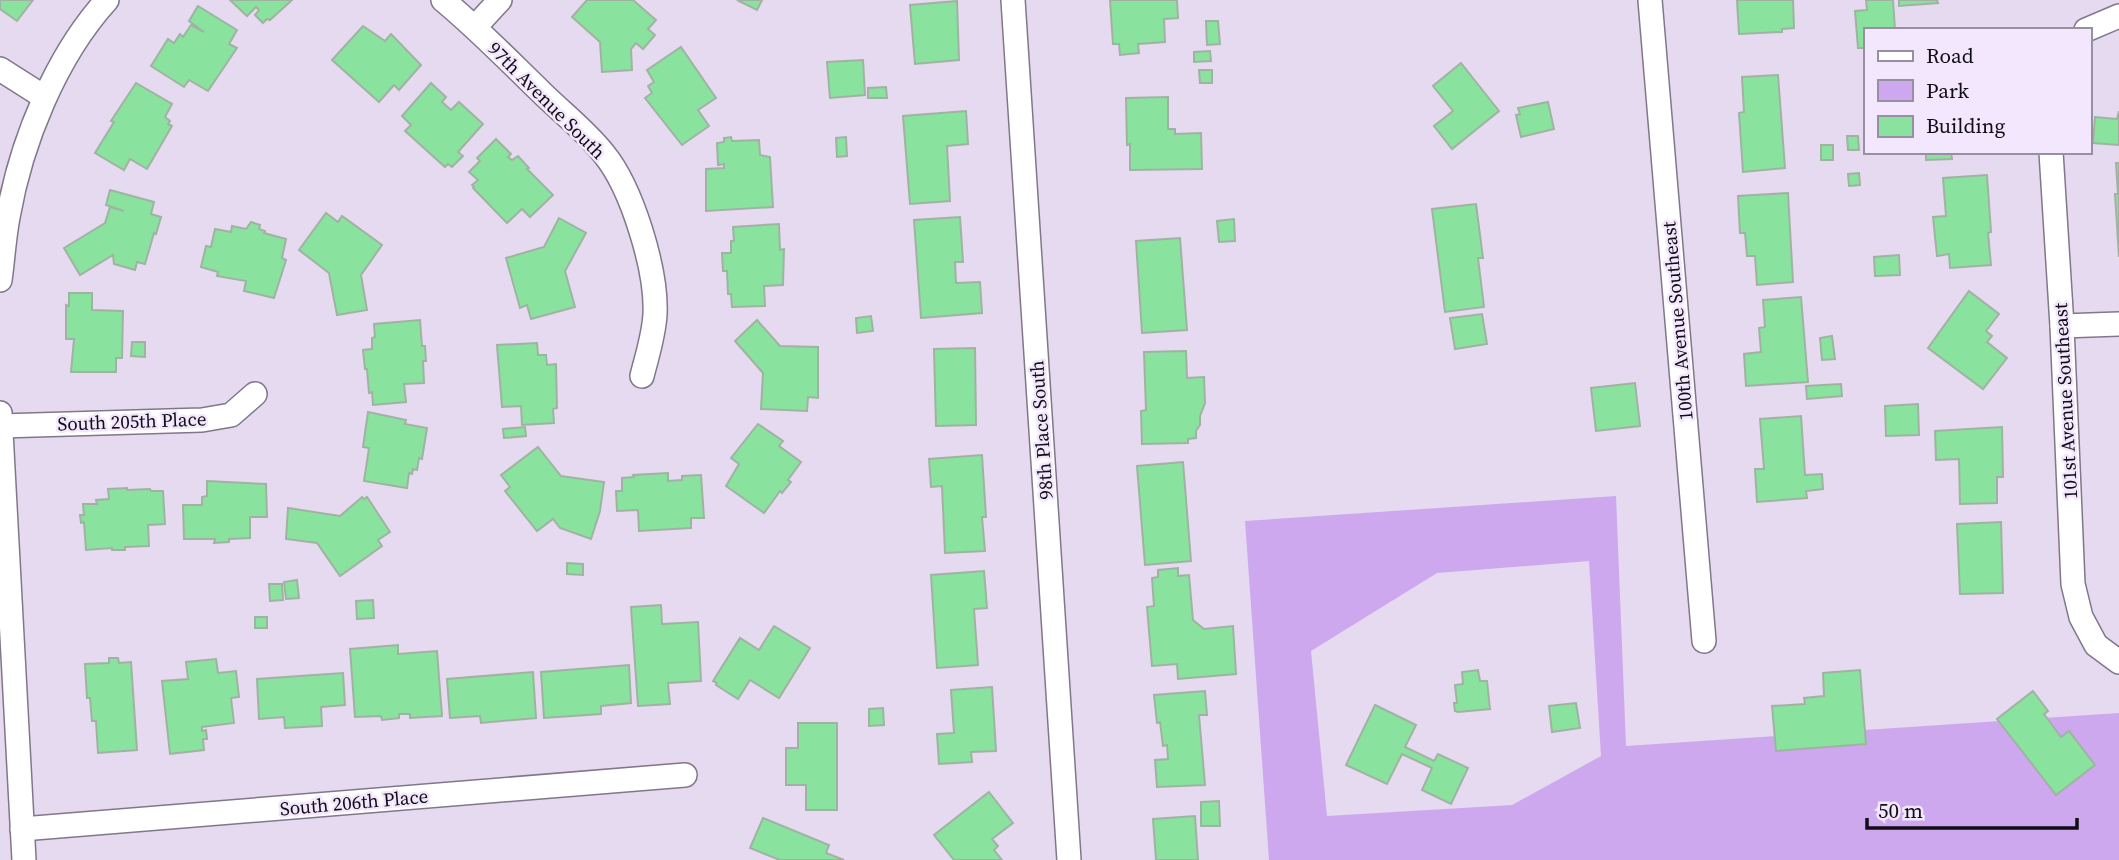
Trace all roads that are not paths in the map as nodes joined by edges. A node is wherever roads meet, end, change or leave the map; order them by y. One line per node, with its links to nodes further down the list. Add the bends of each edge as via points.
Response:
1 (107, 0): 10 (street)
2 (443, 0): 7 (street, 97th Avenue South)
3 (500, 0): 7 (street)
4 (1013, 0): 24 (street, 98th Place South)
5 (1650, 0): 19 (street, 100th Avenue Southeast)
6 (2119, 16): 8 (street)
7 (475, 27): 15 (street, 97th Avenue South, via 604,154 624,184 648,256 653,289 655,315)
8 (2091, 28)
9 (0, 69): 10 (street)
10 (44, 97): 12 (street, via 8,216)
11 (2051, 154): 14 (street, 101st Avenue Southeast)
12 (0, 281)
13 (2119, 324): 14 (street)
14 (2062, 326): 20 (street, 101st Avenue Southeast, via 2073,584 2081,617 2096,645)
15 (642, 376)
16 (256, 394): 18 (street, South 205th Place, via 231,415 202,420)
17 (0, 413): 18 (street)
18 (1, 426): 22 (street)
19 (1704, 641)
20 (2119, 662)
21 (685, 775): 22 (street, South 206th Place)
22 (22, 829): 23 (street)
23 (24, 860)
24 (1069, 860)

